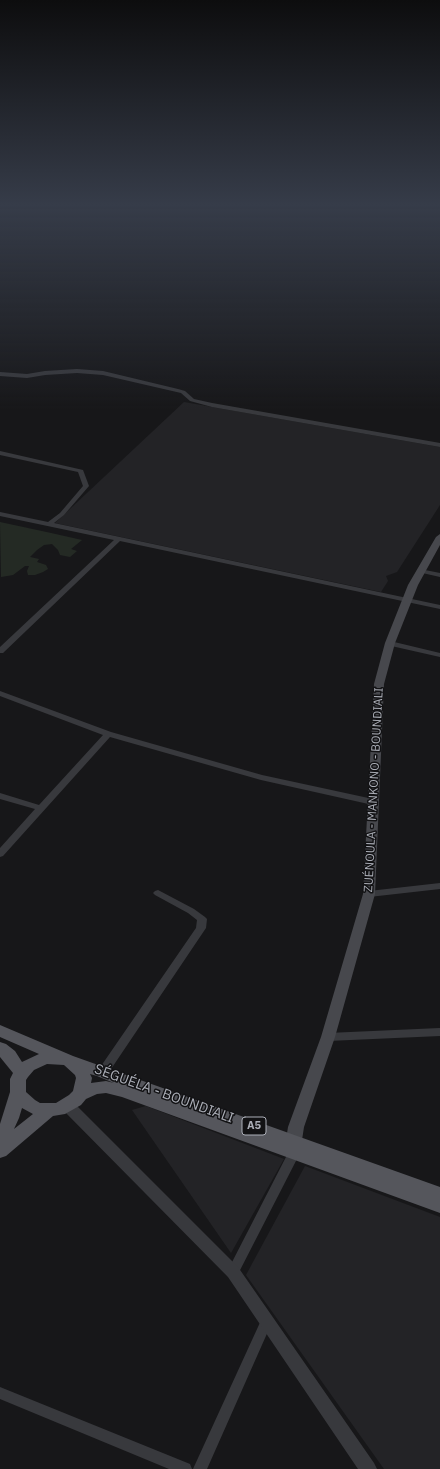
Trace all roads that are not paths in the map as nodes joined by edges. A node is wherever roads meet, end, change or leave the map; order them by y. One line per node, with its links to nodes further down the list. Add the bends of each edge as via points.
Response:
1 (0, 374): 2 (street, via 27,376 77,371 103,373 183,392 192,400 212,405)
2 (440, 445)
3 (0, 452): 5 (street, via 81,471 86,486 62,514)
4 (0, 514): 5 (street)
5 (48, 525): 7 (street)
6 (440, 538): 8 (main road, ZUÉNOULA - MANKONO - BOUNDIALI)
7 (119, 539): 10 (street); 13 (street)
8 (420, 571): 9 (street); 10 (main road, ZUÉNOULA - MANKONO - BOUNDIALI)
9 (440, 575)
10 (408, 600): 11 (street); 12 (main road, ZUÉNOULA - MANKONO - BOUNDIALI)
11 (440, 606)
12 (390, 643): 14 (street); 18 (main road, ZUÉNOULA - MANKONO - BOUNDIALI, via 379,684)
13 (0, 651)
14 (440, 655)
15 (0, 693): 16 (street)
16 (108, 734): 18 (street, via 261,777); 19 (street)
17 (0, 796): 19 (street)
18 (373, 802): 23 (main road, ZUÉNOULA - MANKONO - BOUNDIALI)
19 (40, 808): 20 (street)
20 (0, 854)
21 (440, 886): 23 (street)
22 (158, 893): 29 (street, via 202,919 201,928)
23 (369, 894): 26 (main road, ZUÉNOULA - MANKONO - BOUNDIALI)
24 (0, 1031): 28 (main road)
25 (440, 1032): 26 (street)
26 (328, 1037): 36 (main road, ZUÉNOULA - MANKONO - BOUNDIALI, via 296,1127)
27 (0, 1048): 30 (main road, via 9,1055)
28 (68, 1060): 29 (main road, SÉGUÉLA - BOUNDIALI / A5); 30 (main road, SÉGUÉLA - BOUNDIALI, via 47,1058 28,1066); 32 (main road, SÉGUÉLA - BOUNDIALI, via 81,1071 84,1078)
29 (103, 1072): 36 (main road, SÉGUÉLA - BOUNDIALI / A5)
30 (22, 1073): 31 (main road, via 17,1085)
31 (18, 1092): 34 (main road, SÉGUÉLA - BOUNDIALI, via 29,1105); 35 (main road, via 11,1118)
32 (80, 1094): 33 (main road, SÉGUÉLA - BOUNDIALI); 36 (main road, SÉGUÉLA - BOUNDIALI / A5, via 106,1087 124,1091)
33 (67, 1105): 34 (main road, SÉGUÉLA - BOUNDIALI); 40 (street)
34 (49, 1110): 37 (main road)
35 (0, 1143)
36 (293, 1146): 38 (main road, SÉGUÉLA - BOUNDIALI / A5); 39 (main road, SÉGUÉLA - BOUNDIALI / A5); 40 (street, via 292,1157)
37 (0, 1151)
38 (440, 1194)
39 (440, 1206)
40 (233, 1272): 41 (street)
41 (267, 1320): 44 (street); 45 (street)
42 (0, 1393): 43 (street)
43 (184, 1469)
44 (200, 1469)
45 (368, 1469)

